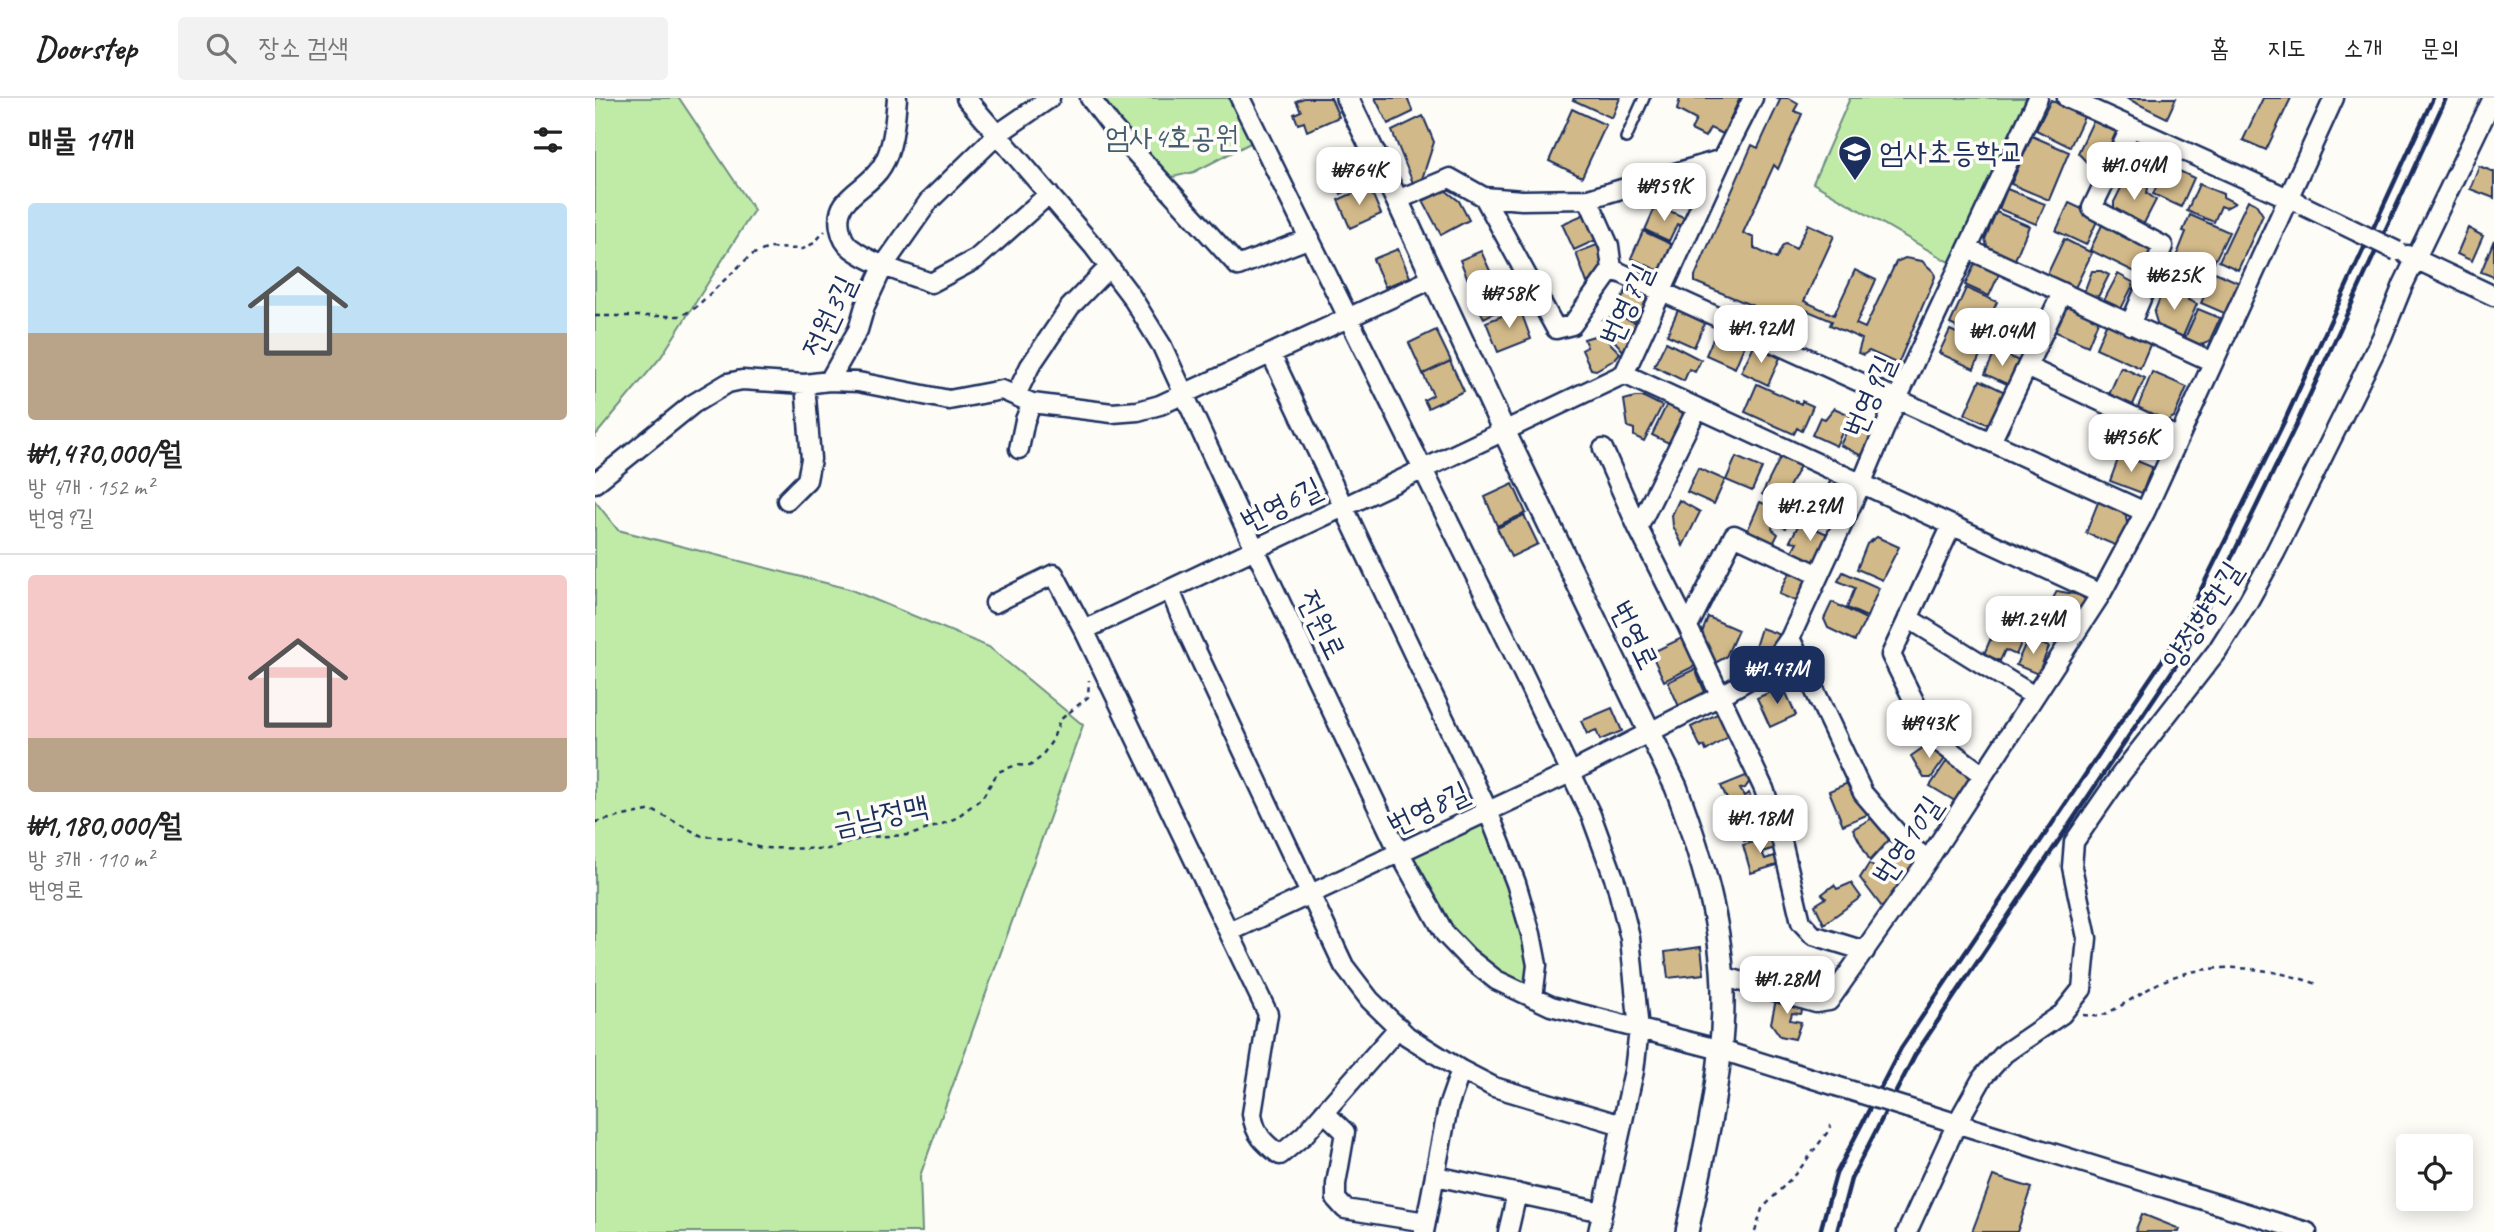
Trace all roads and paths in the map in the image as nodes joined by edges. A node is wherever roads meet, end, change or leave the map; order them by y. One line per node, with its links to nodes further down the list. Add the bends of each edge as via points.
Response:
1 (897, 98): 22 (street, via 882,167 843,204)
2 (966, 98): 14 (street, 전원로)
3 (1050, 98): 14 (street, 전원3길)
4 (1090, 98): 23 (street, via 1238,266)
5 (1240, 98): 23 (street)
6 (1347, 98): 21 (street, 번영로)
7 (1644, 98): 15 (lane)
8 (1753, 98): 16 (street, 번영7길)
9 (2038, 98): 24 (street, 번영9길)
10 (2067, 98): 13 (street)
11 (2334, 98): 19 (street, 번영10길)
12 (2493, 98): 25 (street, 양정향한길)
13 (2131, 127): 19 (street); 35 (street, via 2092,208 2163,246)
14 (998, 134): 17 (street, 전원로); 26 (street, 전원3길, via 929,201)
15 (1626, 138)
16 (1722, 159): 20 (street); 30 (street, 번영7길)
17 (1049, 194): 26 (street, via 976,259 931,283); 27 (street, 전원로)
18 (1484, 197): 20 (street); 21 (street, via 1450,178); 28 (street, via 1556,329 1572,324)
19 (2287, 198): 25 (street, bridge); 37 (street, 번영10길)
20 (1588, 199): 28 (street, via 1609,246)
21 (1397, 200): 29 (street, 번영로)
22 (839, 222): 26 (street, via 850,247); 33 (path, via 803,249 769,248 751,255 681,316)
23 (1310, 237): 34 (street)
24 (1968, 249): 31 (street); 43 (street, 번영9길)
25 (2416, 259): 32 (street); 84 (street, 양정향한길, via 2346,411 2248,602 2217,651 2074,842 2073,867 2087,938 2082,989)
26 (884, 265): 40 (street, 전원3길, via 859,330)
27 (1109, 267): 42 (street, 전원로, via 1162,346); 44 (street, via 1070,307 1030,366)
28 (1612, 269): 30 (street)
29 (1434, 278): 34 (street); 46 (street, 번영로)
30 (1663, 292): 39 (street, 번영7길); 43 (street)
31 (2062, 293): 35 (street); 38 (street)
32 (2494, 296)
33 (595, 316)
34 (1349, 317): 36 (street); 51 (street)
35 (2130, 324): 37 (street)
36 (1271, 354): 42 (street); 55 (street)
37 (2213, 362): 47 (street, 번영10길)
38 (2027, 367): 47 (street); 48 (street)
39 (1624, 374): 45 (street); 46 (street, 번영7길)
40 (829, 382): 41 (street, 전원3길); 44 (street, via 858,382 949,400 1002,390)
41 (805, 384): 53 (street, 전원3길, via 728,383 693,404); 54 (street, via 811,460 807,480)
42 (1185, 393): 44 (street, via 1160,405 1112,413); 59 (street, 전원로)
43 (1897, 398): 48 (street); 52 (street, 번영9길)
44 (1024, 399): 49 (street)
45 (1697, 409): 52 (street); 58 (street)
46 (1504, 431): 51 (street, 번영6길); 71 (street, 번영로)
47 (2179, 438): 56 (street, 번영10길)
48 (1991, 442): 56 (street)
49 (1019, 449)
50 (1603, 449): 58 (street)
51 (1421, 469): 55 (street, 번영6길); 72 (street)
52 (1862, 482): 57 (street); 60 (street, 번영9길)
53 (595, 483)
54 (787, 500)
55 (1342, 506): 59 (street, 번영6길); 74 (street)
56 (2145, 512): 62 (street, 번영10길)
57 (1952, 525): 62 (street); 64 (street)
58 (1638, 528): 65 (street)
59 (1254, 547): 61 (street, 번영6길); 76 (street, 전원로)
60 (1819, 575): 65 (street, via 1734,535); 67 (street, 번영9길)
61 (1170, 590): 66 (street, 번영6길); 78 (street)
62 (2101, 594): 70 (street, 번영10길)
63 (995, 603): 66 (street, via 1054,574)
64 (1908, 618): 70 (street); 73 (street, via 1891,655 1932,737)
65 (1688, 627): 69 (street)
66 (1083, 630): 68 (street)
67 (1790, 638): 69 (street, 번영9길, via 1769,668); 77 (street, via 1863,793)
68 (1100, 665): 75 (path, 금남정맥, via 1089,672 1088,697 1060,720 1041,757 1030,766 997,772 982,797 956,818 910,835 866,837 828,849 761,848 730,838 702,836 652,810); 79 (street)
69 (1720, 696): 71 (street, 번영9길); 80 (street, via 1764,789 1801,922 1813,935)
70 (2034, 696): 73 (street, 번영10길)
71 (1649, 732): 72 (street, 번영8길); 81 (street, 번영로, via 1695,836)
72 (1570, 773): 74 (street, 번영8길); 86 (street, via 1591,816 1623,910)
73 (1983, 775): 77 (street, 번영10길)
74 (1488, 811): 76 (street, 번영8길); 83 (street, via 1531,934 1537,965)
75 (595, 822)
76 (1399, 852): 78 (street, 번영8길); 83 (street, 전원로, via 1445,934 1496,980)
77 (1928, 860): 80 (street, 번영10길)
78 (1309, 894): 79 (street, 번영8길); 85 (street, via 1355,983)
79 (1229, 932): 89 (street, via 1268,1014 1252,1114 1260,1140 1280,1155)
80 (1865, 951): 81 (street, 번영10길, via 1829,1002 1816,1003)
81 (1722, 976): 87 (street, 번영로)
82 (2320, 985): 84 (path, via 2272,971 2209,968 2164,980 2100,1016)
83 (1534, 998): 86 (street, 전원로)
84 (2062, 1014): 90 (street, 양정향한길, via 2005,1053 1983,1077)
85 (1399, 1027): 88 (street, via 1420,1046); 89 (street)
86 (1639, 1030): 87 (street, 전원로); 91 (street)
87 (1721, 1050): 90 (street, 전원로, bridge); 99 (street, 번영로)
88 (1461, 1070): 91 (street, via 1494,1087); 93 (street, via 1448,1107)
89 (1324, 1112): 96 (street, via 1345,1132 1336,1199 1345,1209)
90 (1957, 1123): 101 (street, 양정향한길); 102 (street, 전원로)
91 (1622, 1125): 95 (street)
92 (1831, 1125): 100 (path, via 1799,1170 1762,1209)
93 (1436, 1176): 94 (street); 96 (street)
94 (1517, 1193): 95 (street); 97 (street)
95 (1602, 1212): 98 (street)
96 (1425, 1227)
97 (1508, 1232)
98 (1598, 1232)
99 (1687, 1232)
100 (1755, 1232)
101 (1907, 1232)
102 (2307, 1232)

